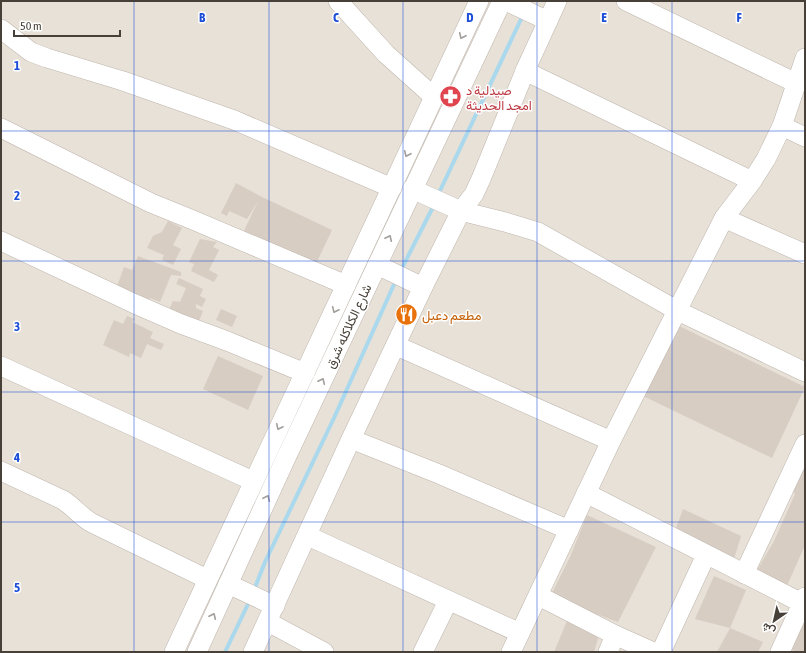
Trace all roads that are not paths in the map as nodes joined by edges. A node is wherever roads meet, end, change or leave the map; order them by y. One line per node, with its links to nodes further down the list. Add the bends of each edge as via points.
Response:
1 (338, 1): 12 (street, via 386,54)
2 (478, 1): 12 (street, شارع الكلاكله شرق, one-way to 12)
3 (502, 1): 18 (street, شارع الكلاكله شرق)
4 (506, 1): 7 (street)
5 (557, 1): 7 (street)
6 (626, 1): 11 (street)
7 (548, 21): 10 (street)
8 (1, 29): 17 (street, via 31,52 234,120)
9 (805, 58): 11 (street)
10 (525, 71): 16 (street); 19 (street, via 481,179 474,194)
11 (796, 83): 13 (street)
12 (434, 97): 17 (street, شارع الكلاكله شرق, one-way to 17)
13 (782, 126): 15 (street); 16 (street)
14 (1, 128): 24 (street, via 151,204)
15 (805, 137)
16 (752, 181): 20 (street)
17 (392, 188): 24 (street, شارع الكلاكله شرق)
18 (412, 189): 19 (street); 23 (street, شارع الكلاكله شرق, one-way to 18)
19 (461, 211): 25 (street); 26 (street, via 538,232)
20 (724, 218): 22 (street); 26 (street)
21 (1, 241): 30 (street, via 134,304)
22 (805, 254)
23 (377, 265): 25 (street); 42 (street, شارع الكلاكله شرق, one-way to 23)
24 (346, 285): 30 (street, شارع الكلاكله شرق, one-way to 30)
25 (424, 287): 27 (street)
26 (678, 310): 29 (street); 32 (street)
27 (396, 346): 31 (street); 32 (street)
28 (1, 366): 35 (street)
29 (805, 372)
30 (305, 373): 35 (street, شارع الكلاكله شرق, one-way to 35)
31 (351, 439): 37 (street); 38 (street)
32 (612, 441): 36 (street)
33 (805, 444): 40 (street)
34 (1, 471): 41 (street, via 63,500 92,523)
35 (253, 481): 41 (street, شارع الكلاكله شرق)
36 (586, 493): 37 (street); 39 (street)
37 (569, 530): 43 (street)
38 (308, 536): 45 (street); 46 (street)
39 (706, 555): 40 (street); 58 (street)
40 (744, 574): 44 (street)
41 (207, 579): 51 (street, شارع الكلاكله شرق)
42 (228, 584): 46 (street); 49 (street, شارع الكلاكله شرق, one-way to 42)
43 (539, 596): 47 (street); 48 (street)
44 (804, 600): 50 (street)
45 (448, 601): 47 (street); 54 (street)
46 (271, 614): 52 (street); 53 (street)
47 (520, 633): 55 (street)
48 (615, 635): 56 (street); 57 (street)
49 (204, 650)
50 (783, 651)
51 (174, 652)
52 (253, 652)
53 (324, 652)
54 (423, 652)
55 (511, 652)
56 (608, 652)
57 (653, 652)
58 (661, 652)

